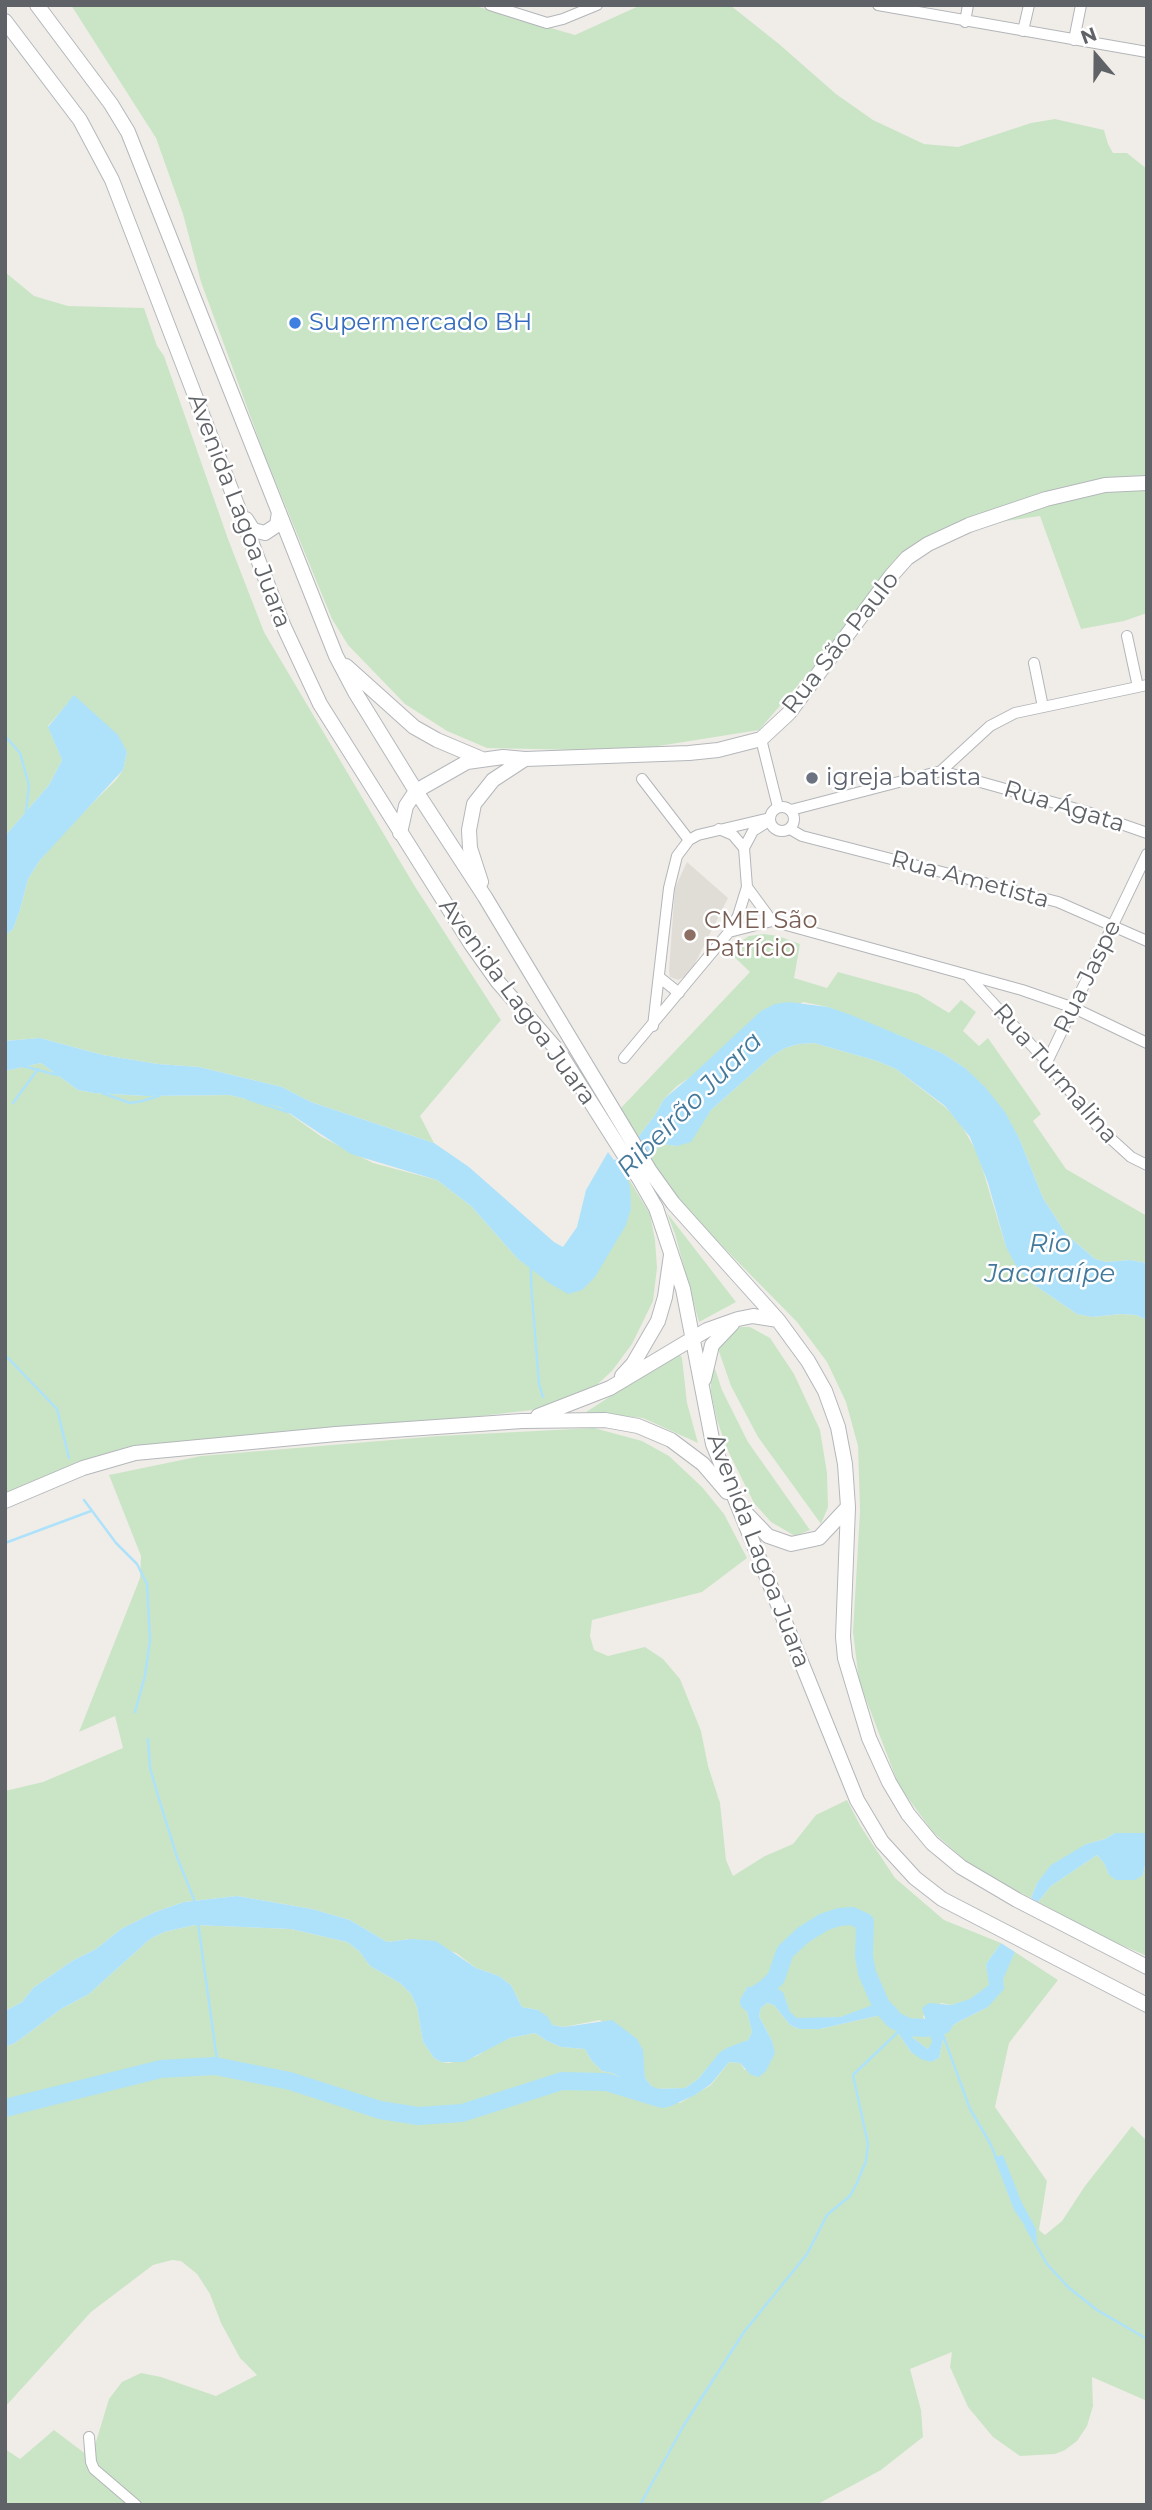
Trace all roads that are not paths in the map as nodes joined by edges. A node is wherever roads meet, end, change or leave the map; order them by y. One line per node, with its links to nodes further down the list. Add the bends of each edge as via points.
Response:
1 (37, 5): 15 (main road, Avenida Lagoa Juara, via 128,132)
2 (490, 5): 3 (street, via 547,23)
3 (597, 5)
4 (878, 5): 9 (street)
5 (968, 5): 9 (street)
6 (1029, 5): 10 (street)
7 (1081, 5): 11 (street)
8 (5, 21): 13 (main road, Avenida Lagoa Juara, via 95,146)
9 (965, 22): 10 (street)
10 (1023, 31): 11 (street)
11 (1074, 40): 12 (street)
12 (1147, 52)
13 (224, 473): 15 (main road, via 253,530 265,533 274,529); 32 (main road, Avenida Lagoa Juara, via 303,670)
14 (1147, 483): 21 (main road, Rua São Paulo, via 1105,485 1046,499 928,544 891,576 789,713)
15 (279, 512): 17 (main road, Avenida Lagoa Juara)
16 (1127, 636): 19 (street)
17 (336, 656): 22 (main road, via 414,727); 26 (main road, Avenida Lagoa Juara)
18 (1034, 663): 20 (street)
19 (1142, 686): 20 (street)
20 (1043, 707): 24 (street, via 1015,713 990,726)
21 (761, 739): 23 (main road, Rua São Paulo, via 689,754); 27 (street)
22 (482, 759): 23 (main road, Rua São Paulo); 26 (main road, Rua São Paulo, via 467,762)
23 (525, 759): 38 (main road, via 493,780 470,817 470,848)
24 (941, 771): 28 (street); 33 (street, Rua Ágata)
25 (642, 779): 34 (street)
26 (416, 791): 32 (main road, via 406,806); 38 (main road, Avenida Lagoa Juara)
27 (778, 807): 28 (street); 29 (street)
28 (791, 810): 31 (street, via 795,817)
29 (770, 820): 30 (street); 31 (street, via 776,830); 35 (street, via 753,831)
30 (718, 829): 34 (street); 35 (street, via 733,835)
31 (790, 829): 40 (street, Rua Ametista, via 802,836 1058,902)
32 (400, 833): 51 (main road, Avenida Lagoa Juara, via 498,982 559,1052)
33 (1147, 833)
34 (690, 840): 43 (street, via 673,869)
35 (744, 848): 37 (street)
36 (1147, 854): 40 (street, Rua Jaspe)
37 (747, 887): 39 (street); 41 (street)
38 (485, 897): 51 (main road, Avenida Lagoa Juara)
39 (772, 921): 41 (street); 44 (street)
40 (1113, 924): 42 (street, Rua Ametista); 46 (street, Rua Jaspe)
41 (729, 932): 45 (street)
42 (1147, 941)
43 (659, 977): 45 (street); 47 (street)
44 (970, 977): 46 (street); 50 (street, Rua Turmalina)
45 (679, 993): 47 (street)
46 (1074, 1008): 48 (street); 50 (street, Rua Jaspe)
47 (653, 1026): 49 (street)
48 (1147, 1043)
49 (624, 1058)
50 (1047, 1062): 52 (street, Rua Turmalina, via 1098,1127)
51 (614, 1126): 53 (main road, Avenida Lagoa Juara)
52 (1147, 1165)
53 (645, 1175): 54 (main road, Avenida Lagoa Juara); 56 (main road, Avenida Lagoa Juara)
54 (671, 1250): 57 (main road, Avenida Lagoa Juara); 58 (main road, via 658,1321 634,1364)
55 (738, 1318): 56 (main road); 57 (main road); 59 (main road, via 712,1345)
56 (778, 1320): 63 (main road, Avenida Lagoa Juara, via 825,1391 838,1427)
57 (694, 1339): 58 (main road); 59 (main road, Avenida Lagoa Juara)
58 (610, 1388): 60 (main road)
59 (702, 1390): 62 (main road, Avenida Lagoa Juara, via 713,1444)
60 (522, 1421): 61 (main road, via 135,1453 83,1468); 62 (main road, via 605,1420 638,1426 671,1440 703,1464)
61 (5, 1501)
62 (737, 1503): 63 (main road, via 768,1536 791,1544 819,1538); 65 (main road, Avenida Lagoa Juara, via 857,1800 882,1842 942,1899)
63 (848, 1507): 64 (main road, Avenida Lagoa Juara, via 845,1658 869,1738 908,1814 932,1843 961,1867)
64 (1147, 1967)
65 (1147, 2006)
66 (89, 2437): 67 (street, via 94,2469)
67 (136, 2505)

